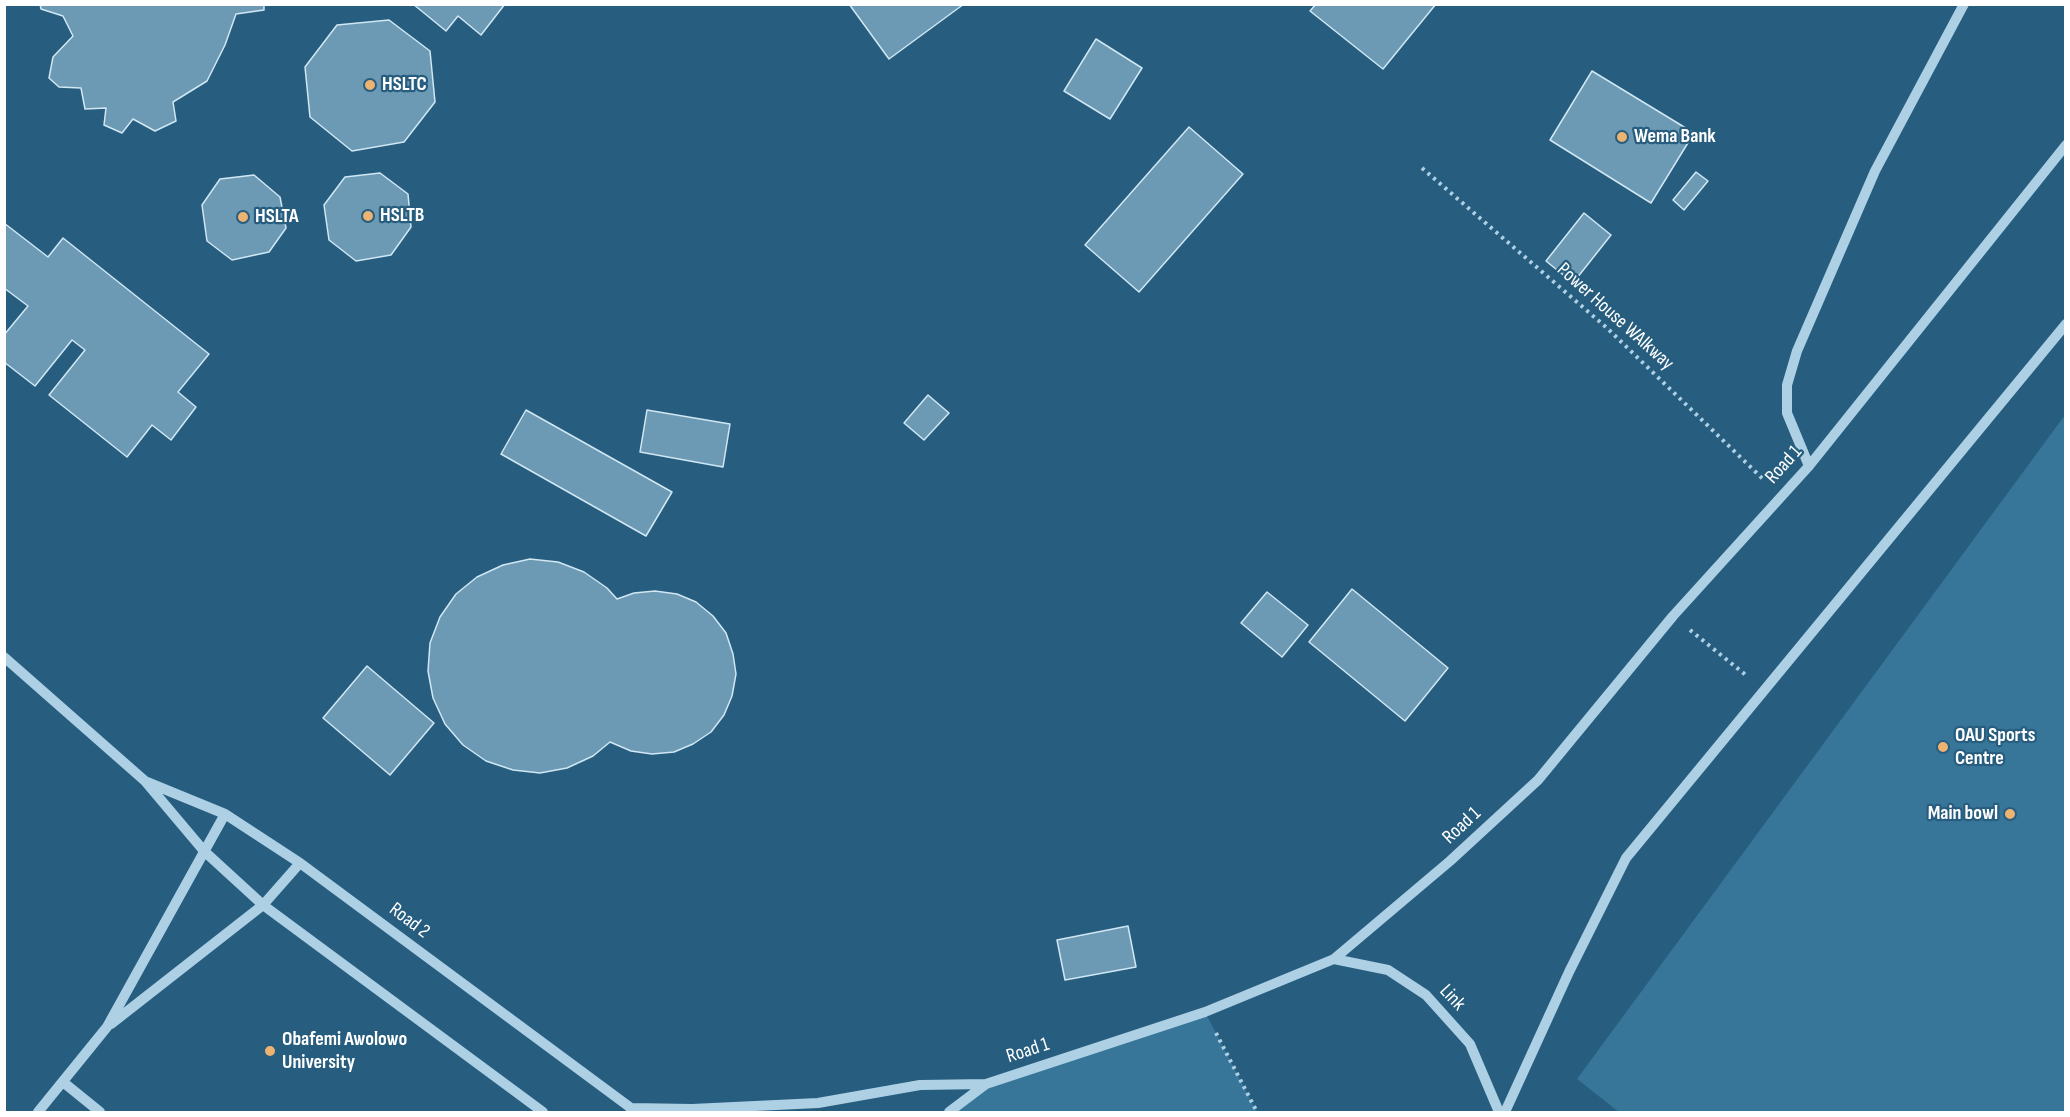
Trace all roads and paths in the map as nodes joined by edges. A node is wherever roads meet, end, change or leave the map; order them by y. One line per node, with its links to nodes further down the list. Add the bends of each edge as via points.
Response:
1 (1964, 4): 5 (street, via 1875,171 1797,351 1787,385 1787,413)
2 (2066, 145): 5 (street, Road 1)
3 (1422, 168): 6 (path, Power House WAlkway, via 1607,328)
4 (2066, 324): 9 (street)
5 (1809, 466): 6 (street, Road 1)
6 (1781, 496): 7 (street, Road 1)
7 (1673, 616): 9 (path); 15 (street, Road 1, via 1538,780)
8 (4, 657): 10 (street, Road 2)
9 (1764, 690): 27 (street, via 1626,858)
10 (145, 781): 11 (street, Road 2); 12 (street, Road 2)
11 (225, 814): 12 (street); 13 (street, Road 2)
12 (204, 851): 14 (street, Road 2); 17 (street)
13 (300, 863): 14 (street); 20 (street, Road 2)
14 (263, 905): 17 (street); 23 (street, Road 2)
15 (1334, 959): 16 (street, Road 1); 26 (street, Link, via 1388,970 1426,995 1470,1044)
16 (1205, 1012): 19 (street, Road 1); 25 (path)
17 (107, 1027): 18 (street)
18 (63, 1082): 21 (street); 22 (street)
19 (986, 1084): 20 (street, Road 1, via 920,1085 818,1103); 24 (street)
20 (634, 1110)
21 (38, 1113)
22 (100, 1113)
23 (543, 1113)
24 (949, 1113)
25 (1257, 1113)
26 (1499, 1113)
27 (1505, 1113)

